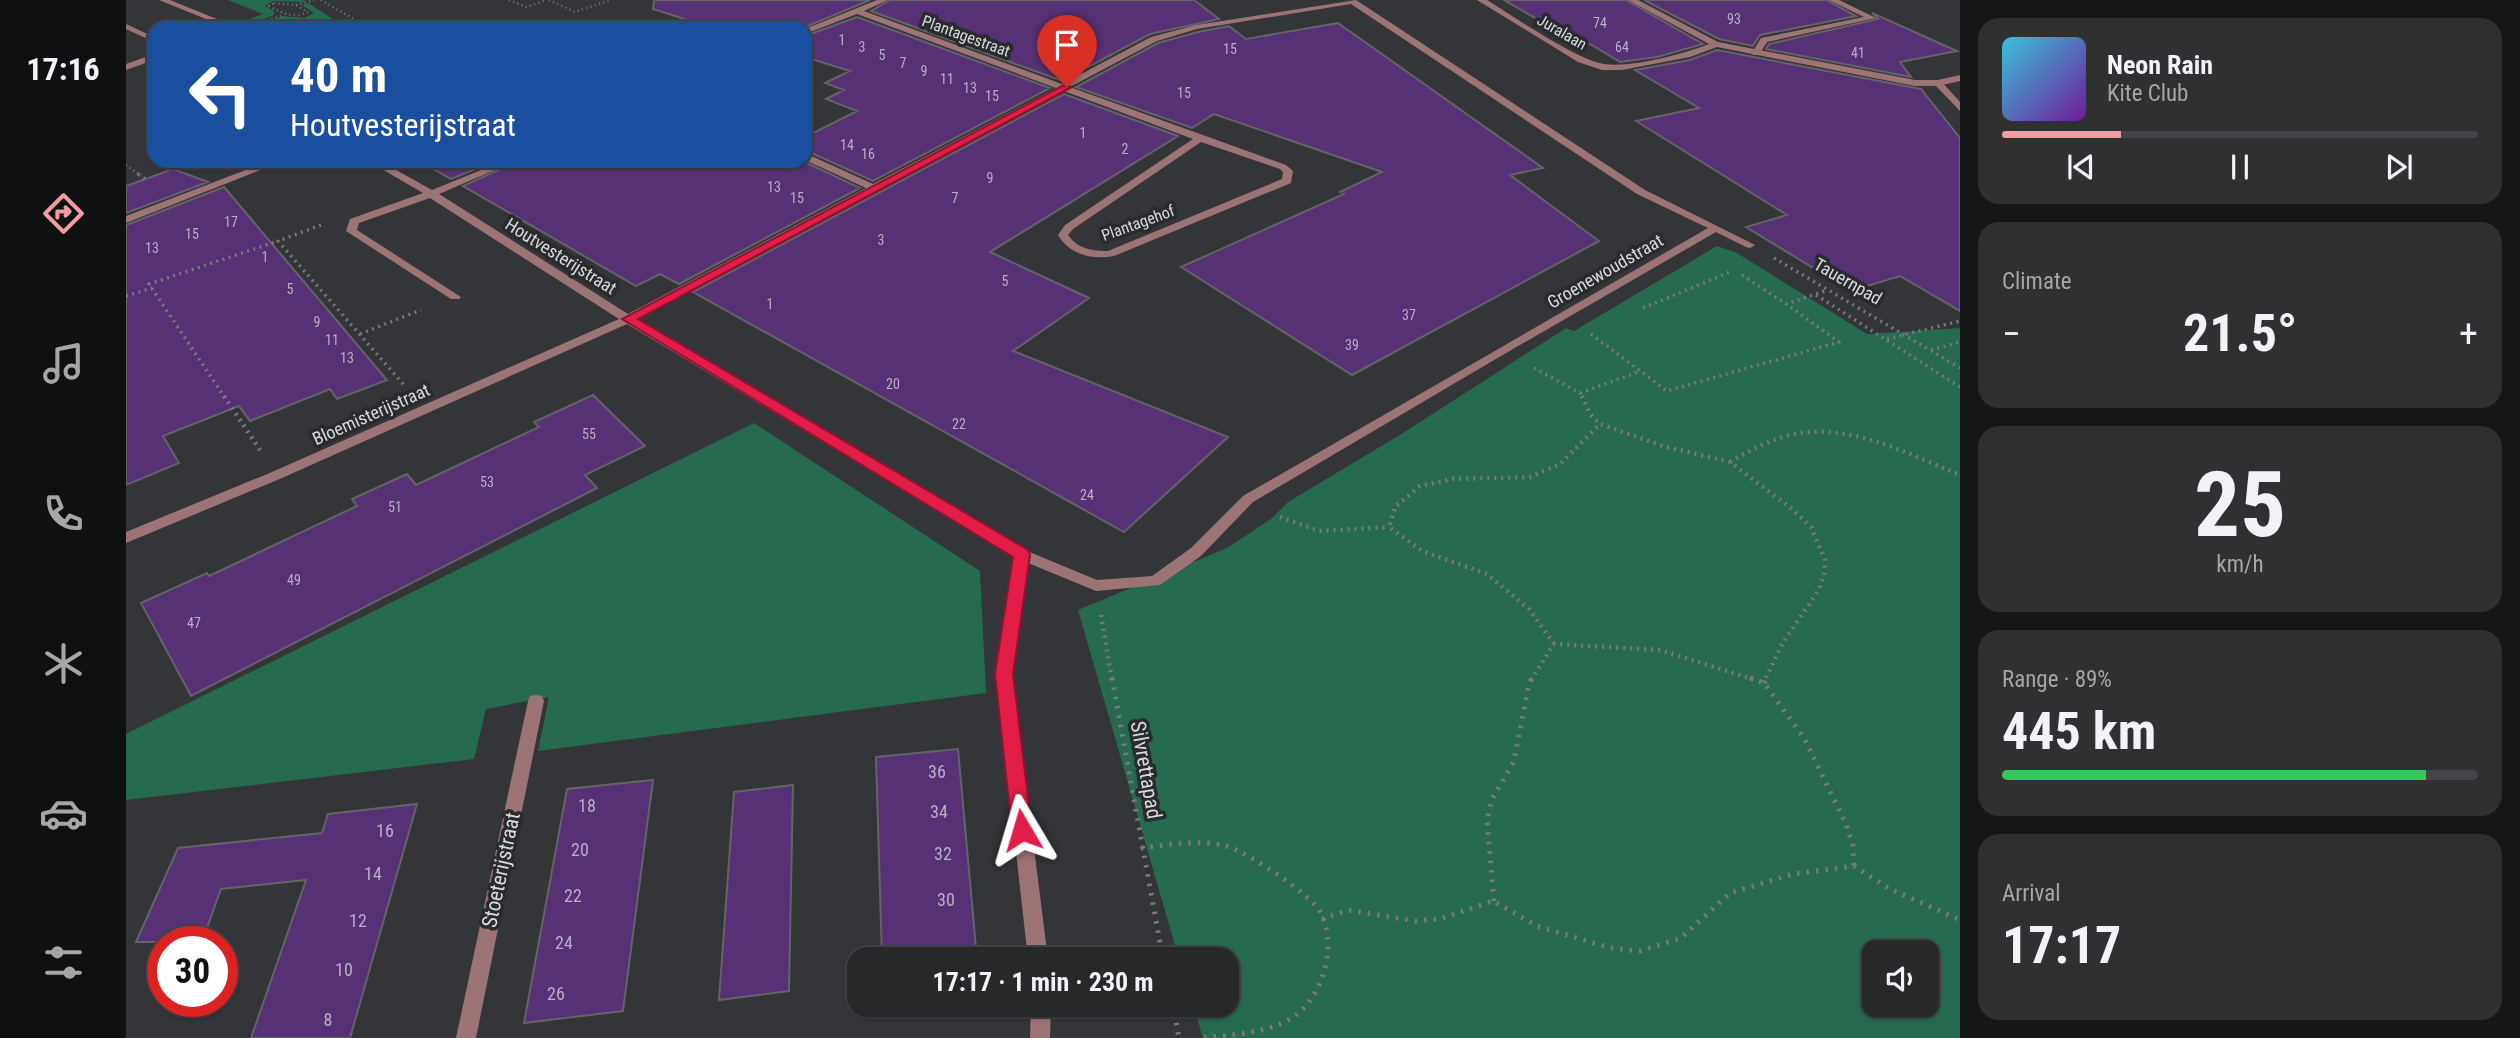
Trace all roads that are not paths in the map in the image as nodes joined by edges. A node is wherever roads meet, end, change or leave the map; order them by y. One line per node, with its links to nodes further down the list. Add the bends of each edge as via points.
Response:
1 (163, 0): 8 (street)
2 (884, 0): 7 (street)
3 (1481, 0): 12 (street, Juralaan, via 1581,60 1602,67 1622,68)
4 (1632, 0): 12 (street)
5 (1833, 0): 13 (street, via 1872,18 1764,40)
6 (1352, 1): 18 (street, Bloemisterijstraat, via 1172,32); 28 (street, via 1641,192)
7 (856, 11): 10 (street); 18 (street, Plantagestraat)
8 (217, 21)
9 (126, 26): 11 (street)
10 (812, 29)
11 (147, 36)
12 (1716, 44): 13 (street)
13 (1756, 53): 17 (street, via 1915,83)
14 (147, 60): 15 (street)
15 (126, 67)
16 (1960, 78): 17 (street)
17 (1938, 83): 19 (street)
18 (1067, 87): 20 (street, Plantagehof); 25 (street, Bloemisterijstraat)
19 (1960, 108)
20 (1200, 138): 20 (street, Plantagehof, via 1069,227 1063,235 1066,243 1094,254 1110,254 1287,181 1283,167)
21 (812, 159): 25 (street)
22 (260, 168): 27 (street)
23 (385, 168): 26 (street, Houtvesterijstraat)
24 (494, 168): 26 (street)
25 (875, 189): 31 (street, Bloemisterijstraat)
26 (430, 194): 30 (street, via 354,221 351,231); 31 (street, Houtvesterijstraat)
27 (126, 220)
28 (1716, 228): 29 (street); 34 (street, Groenewoudstraat, via 1248,499 1196,552)
29 (1750, 245)
30 (455, 297)
31 (628, 319): 32 (street, Bloemisterijstraat); 33 (street, Houtvesterijstraat)
32 (126, 538)
33 (1022, 555): 34 (street, Houtvesterijstraat, via 1096,586); 36 (street, via 1004,674)
34 (1155, 581)
35 (536, 701): 38 (street, Stoeterijstraat)
36 (1037, 947)
37 (1041, 1017): 39 (street)
38 (466, 1038)
39 (1040, 1038)

